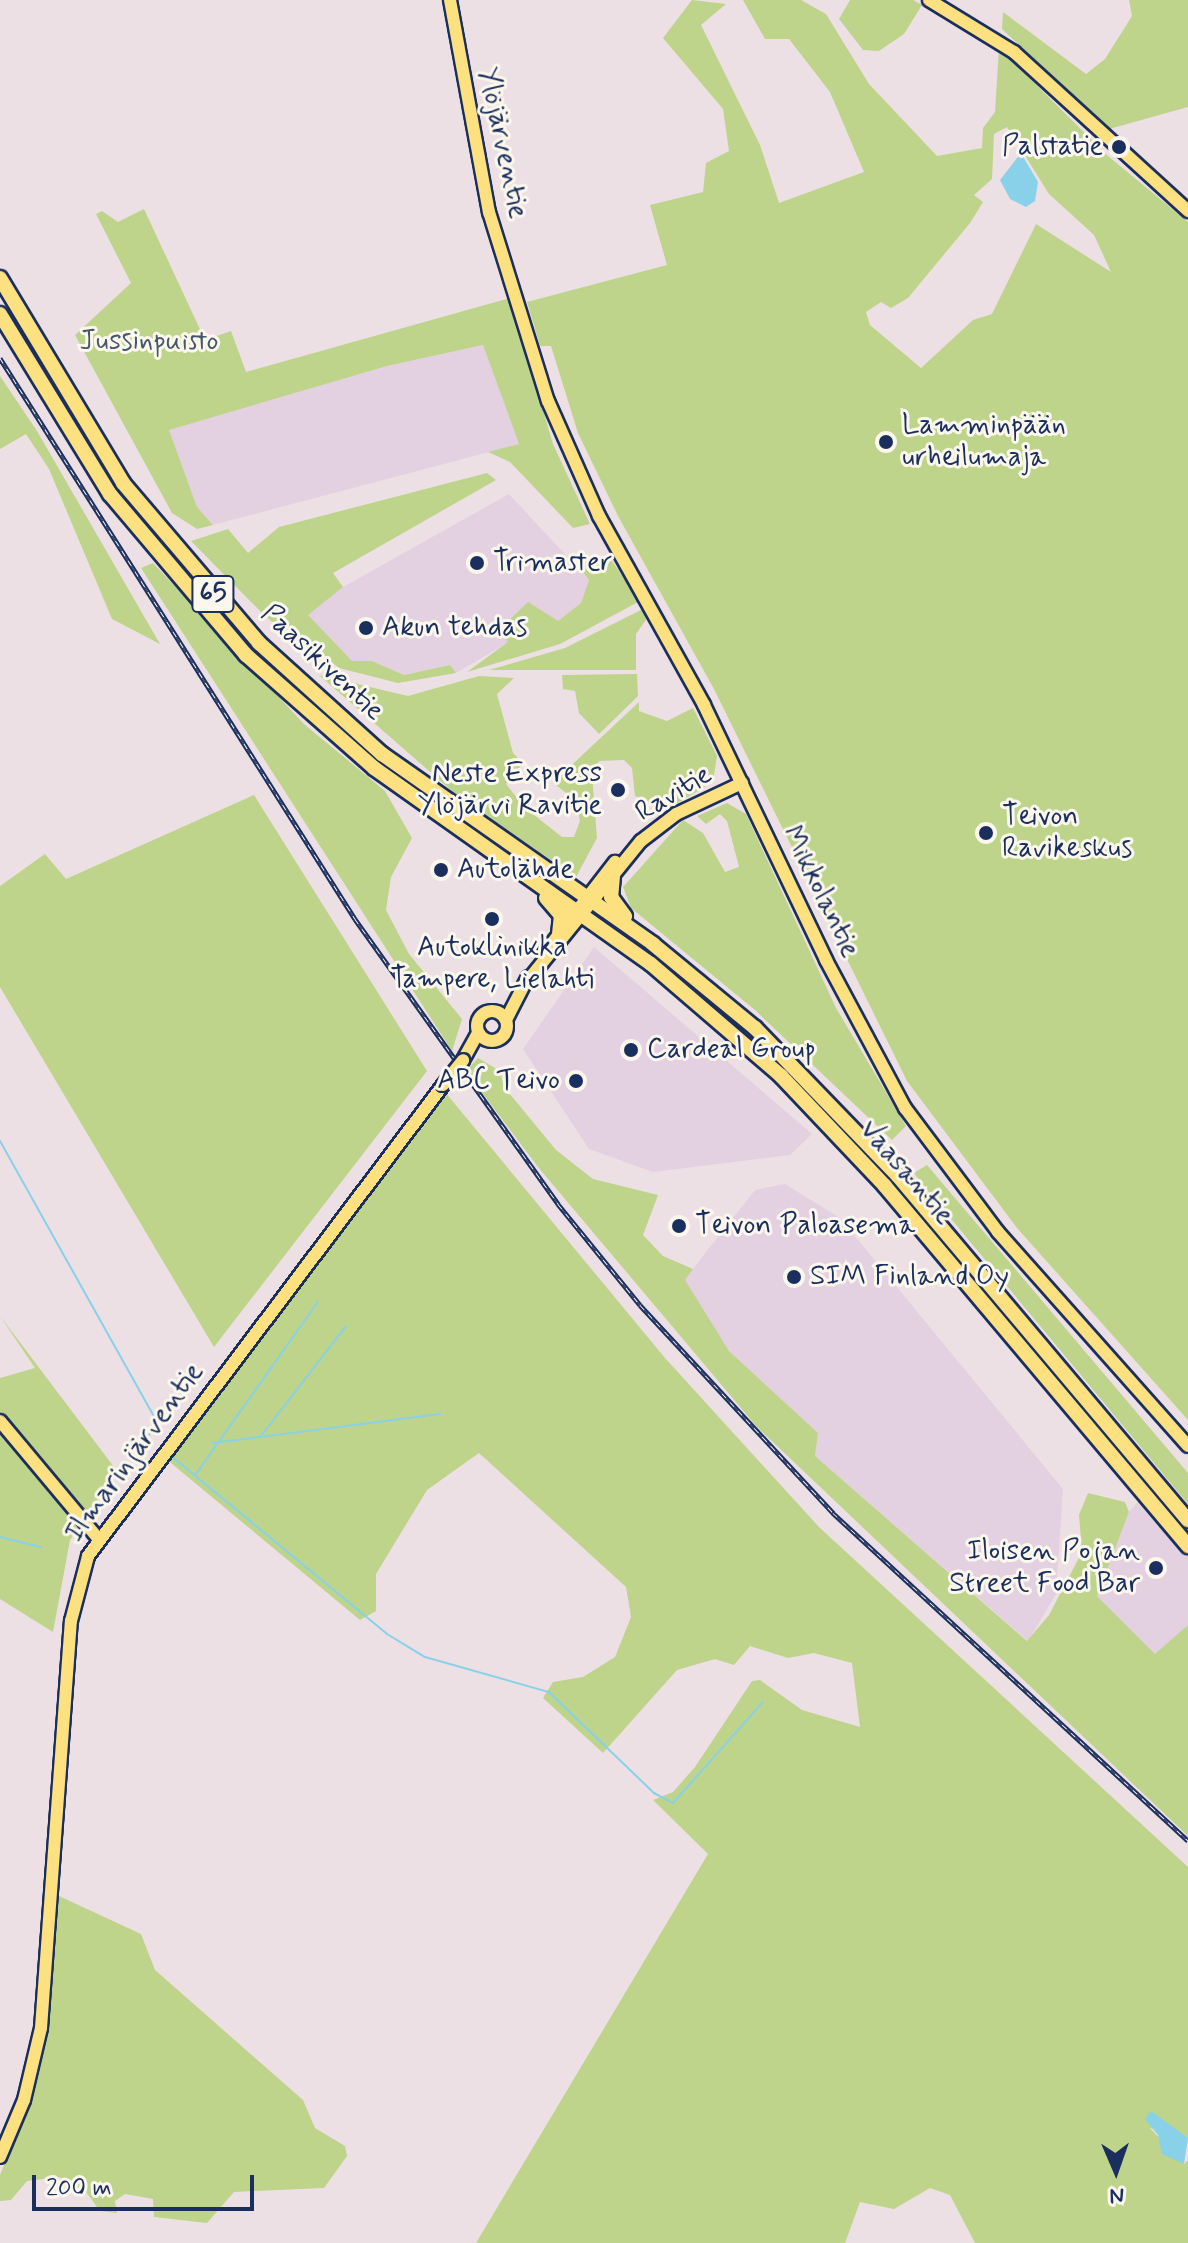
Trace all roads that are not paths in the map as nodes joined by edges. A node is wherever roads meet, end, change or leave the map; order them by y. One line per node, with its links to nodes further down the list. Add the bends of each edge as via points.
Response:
1 (450, 0): 5 (main road, Ylöjärventie, via 485,199)
2 (929, 0): 3 (main road, via 1005,45)
3 (1188, 211)
4 (0, 278): 11 (highway, Paasikiventie / 65, via 123,483 259,643 382,754)
5 (516, 293): 7 (main road, Mikkolantie, via 577,473)
6 (0, 314): 9 (highway, Paasikiventie / 65, via 110,494 237,644 360,757)
7 (742, 783): 8 (main road, Ravitie, via 676,814); 19 (main road, Mikkolantie, via 845,1000 912,1118 998,1232)
8 (634, 849): 10 (main road, Ravitie); 11 (main road, Ravitie)
9 (504, 861): 12 (highway, Paasikiventie / 65); 13 (highway, via 558,909)
10 (613, 876): 11 (main road, Ravitie); 14 (highway, 65, via 614,905)
11 (591, 900): 12 (main road, Ravitie); 14 (highway, Vaasantie / 65)
12 (581, 913): 13 (main road); 15 (main road); 22 (highway, Vaasantie / 65, via 730,1029 845,1140)
13 (559, 934): 15 (main road)
14 (653, 944): 20 (highway, Vaasantie / 65, via 755,1028 857,1129)
15 (525, 984): 16 (main road)
16 (501, 1016): 17 (main road, via 481,1016); 17 (main road, via 503,1036)
17 (480, 1039): 21 (main road, Ilmarinjärventie, bridge)
18 (0, 1421): 21 (main road)
19 (1188, 1446)
20 (1188, 1520)
21 (98, 1538): 23 (main road, Ilmarinjärventie, via 80,1577 71,1621 41,2028 27,2090)
22 (1188, 1546)
23 (0, 2157)

